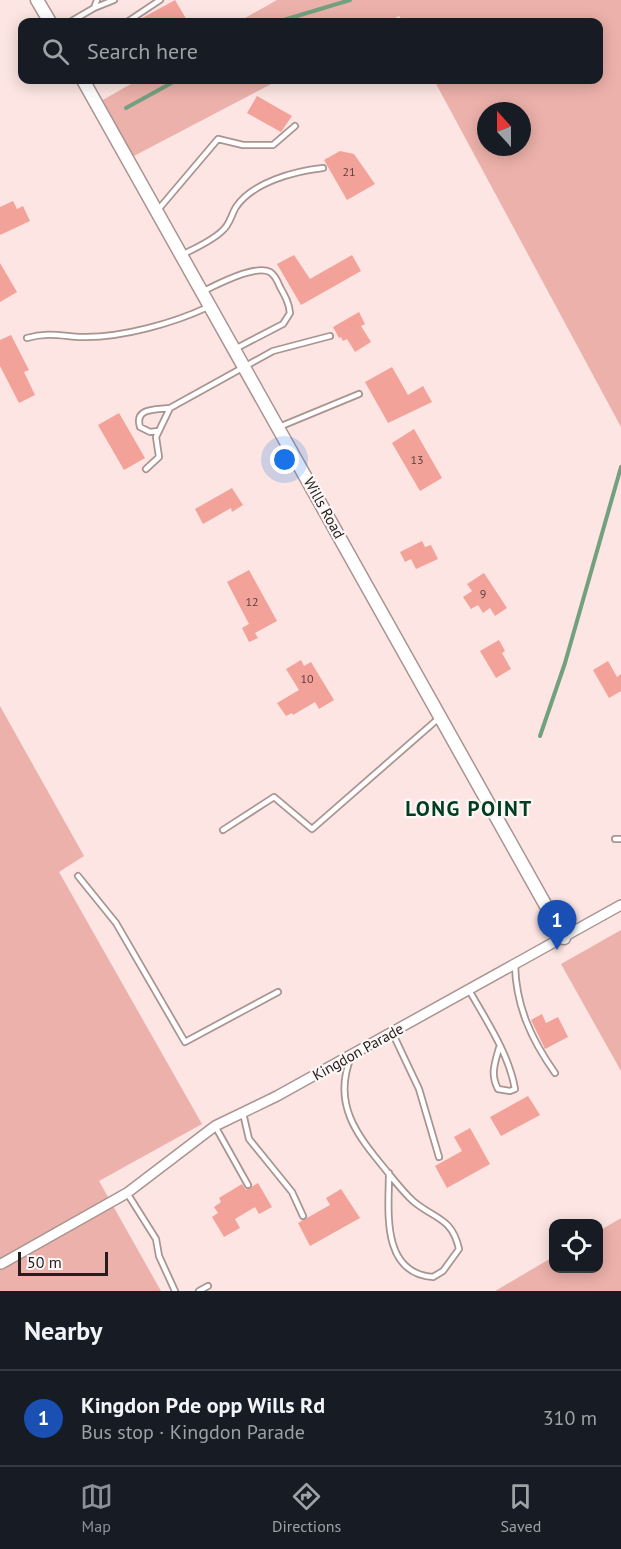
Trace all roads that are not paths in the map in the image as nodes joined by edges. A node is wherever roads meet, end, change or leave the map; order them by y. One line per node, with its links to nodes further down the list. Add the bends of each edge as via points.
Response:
1 (38, 0): 6 (street)
2 (97, 0): 5 (lane)
3 (114, 0): 5 (lane)
4 (160, 0): 8 (lane)
5 (94, 8): 7 (lane)
6 (48, 18)
7 (77, 18)
8 (133, 18)
9 (84, 84): 12 (street, Wills Road)
10 (295, 126): 12 (lane, via 273,145 218,140)
11 (323, 168): 13 (lane, via 284,177 248,194 222,232)
12 (157, 211): 13 (street, Wills Road)
13 (182, 255): 14 (street, Wills Road)
14 (203, 291): 15 (street, Wills Road); 18 (lane, via 247,272 266,270 279,283 290,313 283,324)
15 (211, 305): 17 (lane, via 171,324 84,337 42,334); 18 (street, Wills Road)
16 (330, 336): 19 (lane, via 284,346)
17 (27, 338)
18 (236, 349): 19 (street, Wills Road)
19 (246, 367): 21 (lane); 22 (street, Wills Road)
20 (359, 394): 22 (lane)
21 (170, 408): 23 (lane); 23 (lane, via 149,410 140,418 144,430)
22 (279, 427): 25 (street, Wills Road)
23 (158, 431): 24 (lane, via 159,457)
24 (146, 469)
25 (441, 716): 26 (lane, via 312,829 274,797); 29 (street, Wills Road)
26 (223, 830)
27 (78, 876): 32 (lane, via 116,923 185,1042)
28 (621, 905): 29 (street, Kingdon Parade)
29 (564, 938): 30 (street, Kingdon Parade)
30 (515, 965): 31 (street, Kingdon Parade); 36 (lane, via 519,1004 539,1050)
31 (469, 990): 33 (street, Kingdon Parade); 34 (lane)
32 (278, 992)
33 (392, 1032): 35 (street, Kingdon Parade); 39 (lane, via 419,1089)
34 (499, 1048): 34 (lane, via 514,1083 515,1089 510,1091 498,1089 494,1082 492,1072)
35 (352, 1055): 37 (street, Kingdon Parade); 40 (lane, via 344,1075 347,1111 356,1130)
36 (555, 1072)
37 (243, 1113): 38 (street, Kingdon Parade); 43 (lane, via 249,1139 292,1192)
38 (215, 1126): 41 (lane); 42 (street, Kingdon Parade)
39 (439, 1157)
40 (389, 1173): 40 (lane, via 423,1209 449,1225 456,1236 459,1249 443,1271 433,1277 422,1276 407,1266 389,1237)
41 (248, 1185)
42 (127, 1193): 44 (street, Kingdon Parade); 46 (lane, via 156,1239 159,1256)
43 (303, 1216)
44 (1, 1264)
45 (208, 1286): 47 (lane)
46 (175, 1291)
47 (199, 1291)

